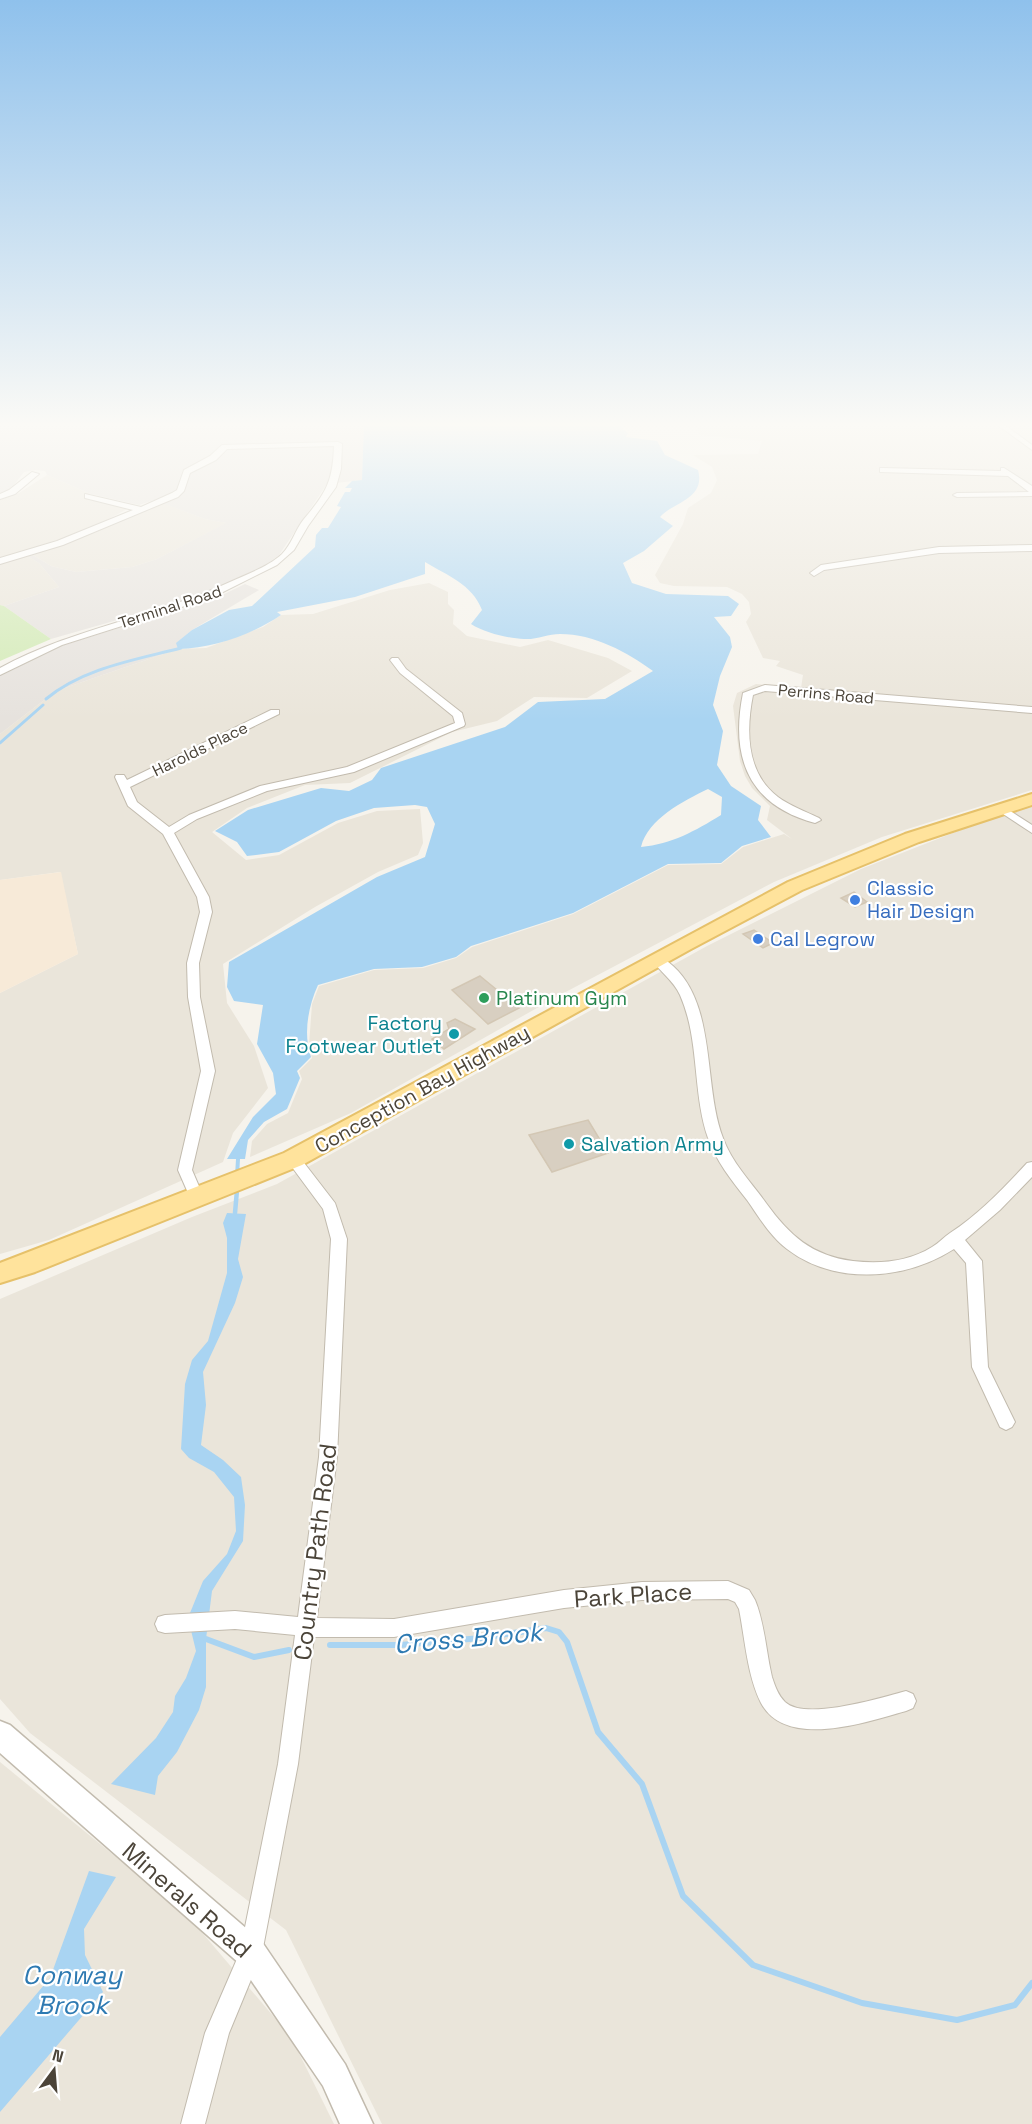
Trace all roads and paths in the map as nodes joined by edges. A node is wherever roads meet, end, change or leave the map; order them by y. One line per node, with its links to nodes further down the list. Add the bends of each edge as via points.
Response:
1 (110, 522): 4 (street, via 60,543)
2 (306, 522): 7 (street, Terminal Road, via 288,552 269,567 212,596 79,635)
3 (1032, 548): 5 (street, via 939,550 821,568)
4 (0, 561)
5 (814, 573)
6 (394, 660): 14 (street, via 458,715 460,724 350,770 264,788 193,817)
7 (0, 672)
8 (1032, 710): 12 (street, Perrins Road, via 765,688 748,693 743,715 746,760 756,781 771,797)
9 (275, 712): 14 (street, Harolds Place, via 122,781 132,804)
10 (1032, 799): 11 (main road, Conception Bay Highway)
11 (1001, 808): 13 (street); 15 (main road, Conception Bay Highway, via 912,838 795,886)
12 (815, 820)
13 (1032, 830)
14 (168, 832): 18 (street, via 203,897 206,912 193,963 194,998 208,1071 185,1170)
15 (658, 960): 16 (main road, Conception Bay Highway); 19 (street, via 675,974 693,1013 704,1064 706,1109 715,1138 728,1164 781,1234 794,1246 828,1263 873,1268 920,1261)
16 (293, 1159): 18 (main road, Conception Bay Highway); 23 (street, Country Path Road, via 330,1208 339,1239 328,1458)
17 (1032, 1167): 19 (street, via 985,1214)
18 (201, 1196): 20 (main road, Conception Bay Highway)
19 (954, 1238): 21 (street, via 974,1261 980,1367)
20 (2, 1272)
21 (1006, 1422)
22 (173, 1625): 23 (street, Park Place, via 261,1621)
23 (307, 1627): 24 (street, Park Place, via 394,1628 564,1599 642,1591 728,1590 742,1596 748,1607 770,1699 790,1718 826,1720); 26 (street, Country Path Road, via 288,1764)
24 (906, 1701)
25 (0, 1735): 26 (street, Minerals Road)
26 (251, 1953): 27 (street, Country Path Road, via 217,2033); 28 (street, Minerals Road, via 334,2075)
27 (193, 2124)
28 (357, 2124)

